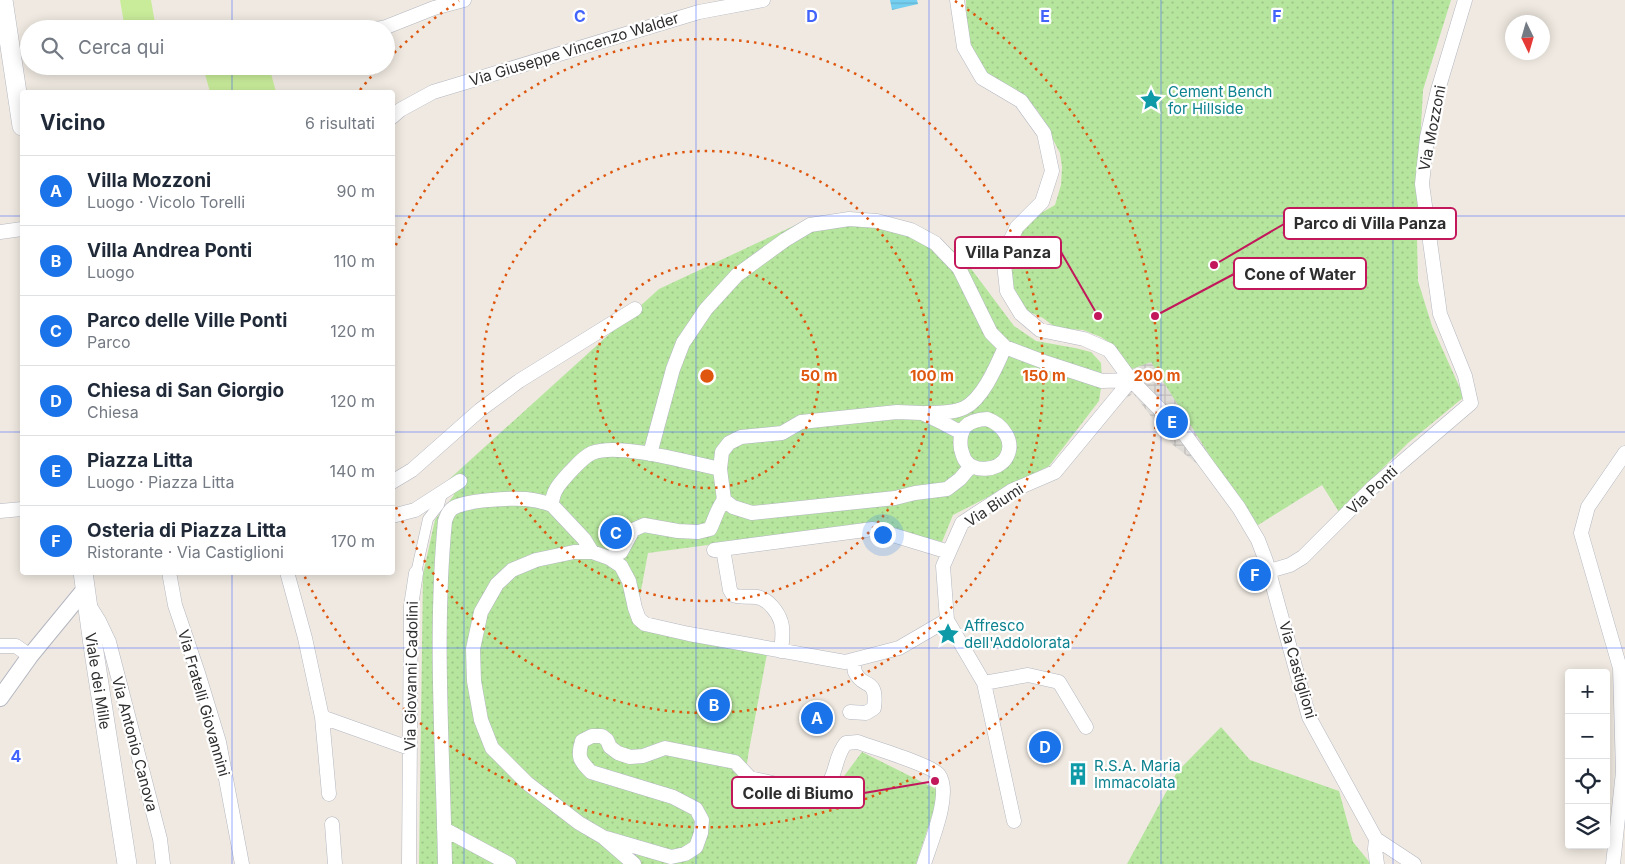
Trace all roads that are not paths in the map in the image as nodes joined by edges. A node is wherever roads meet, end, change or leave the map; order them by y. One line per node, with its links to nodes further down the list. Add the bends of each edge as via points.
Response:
1 (464, 0): 6 (street)
2 (763, 0): 8 (street, Via Giuseppe Vincenzo Walder, via 699,12 433,92)
3 (957, 0): 13 (street, Via Castiglioni, via 964,47 982,78 1021,101 1044,133 1052,171 1042,202 1017,227 1003,255 1007,292 1021,314 1040,330 1084,339 1109,350)
4 (1464, 0): 14 (street, Via Mozzoni, via 1427,137 1422,184 1440,314)
5 (2, 3): 7 (main road)
6 (395, 23)
7 (20, 114)
8 (395, 114)
9 (20, 229): 10 (street)
10 (0, 232)
11 (635, 309): 21 (street, via 518,381 412,470)
12 (1006, 347): 13 (street, via 1102,381); 15 (street, via 982,393 965,408); 18 (street, via 991,333 959,268 935,243 911,230 877,221 850,219 810,225 736,275 706,309 684,343 673,369)
13 (1131, 380): 30 (street, Via Biumi, via 1055,472 1011,491 962,523); 32 (street, Via Castiglioni, via 1186,436 1239,508 1258,540)
14 (1472, 404): 32 (street, Via Ponti, via 1373,487 1303,557)
15 (922, 413): 16 (street); 20 (street, via 897,412 801,422 782,433 741,437 728,443 722,452)
16 (962, 434): 19 (street, via 962,453); 19 (street, via 966,425 987,419 1004,429 1008,440 1006,459 997,466 984,469)
17 (1625, 453): 65 (street, via 1588,507 1581,533 1620,668 1623,772)
18 (650, 454): 20 (street); 25 (street, via 610,449 592,453 558,485 552,496)
19 (972, 466): 24 (street, via 947,488 895,498 752,513 732,507)
20 (720, 469): 24 (street)
21 (395, 480)
22 (460, 481): 23 (street)
23 (442, 494): 28 (street, via 415,510); 33 (street, Via Giovanni Cadolini, via 439,505 428,519)
24 (724, 500): 31 (street, via 710,529 678,531 644,524 633,530 621,552)
25 (552, 506): 29 (street, via 579,533); 51 (street, via 525,499 482,501 463,504 448,512 441,584 440,658)
26 (20, 508): 27 (street)
27 (0, 511)
28 (395, 515)
29 (592, 552): 31 (street); 52 (street, via 574,552 536,560 512,570 497,584 481,612 473,649 474,681 481,720 492,748 526,783)
30 (950, 552): 37 (street, Via Biumi, via 943,566); 39 (street, via 873,529 718,550 734,595 758,597 771,604 781,622)
31 (609, 558): 39 (street, via 621,566 629,581 639,619 645,624)
32 (1270, 572): 53 (street, Via Castiglioni, via 1309,716)
33 (416, 573): 47 (street, Via Giovanni Cadolini, via 411,606)
34 (170, 575): 56 (street, Via Fratelli Giovannini, via 175,605 221,750)
35 (288, 575): 45 (street)
36 (85, 587): 40 (street); 54 (main road, Viale dei Mille); 55 (street, Via Antonio Canova, via 109,642 160,839)
37 (947, 620): 41 (street, via 899,648); 42 (street, Via Biumi)
38 (0, 646): 40 (street, via 16,646)
39 (782, 650): 41 (street, via 845,662)
40 (30, 656): 43 (street)
41 (859, 658): 44 (street, via 855,672 872,686 876,695 874,708 866,713)
42 (984, 683): 46 (street, via 1028,675 1059,682); 49 (street, Via Biumi)
43 (0, 698)
44 (850, 712)
45 (322, 717): 47 (street); 48 (street)
46 (1086, 727)
47 (410, 748): 58 (street, Via Giovanni Cadolini)
48 (329, 794)
49 (1014, 821)
50 (332, 824): 57 (street)
51 (444, 829): 59 (street); 60 (street)
52 (603, 837): 61 (street); 62 (street, via 671,857 696,847 702,820 696,809 673,797 591,772 582,763 579,752 582,741 592,736 602,736 610,747 630,757 664,748 735,762 750,778 816,793 826,789 832,780 840,751 846,743 858,742 939,775 943,801)
53 (1376, 839): 63 (street); 64 (street, Via Castiglioni)
54 (127, 864)
55 (163, 864)
56 (242, 864)
57 (335, 864)
58 (409, 864)
59 (445, 864)
60 (509, 864)
61 (634, 864)
62 (924, 864)
63 (1377, 864)
64 (1414, 864)
65 (1613, 864)

